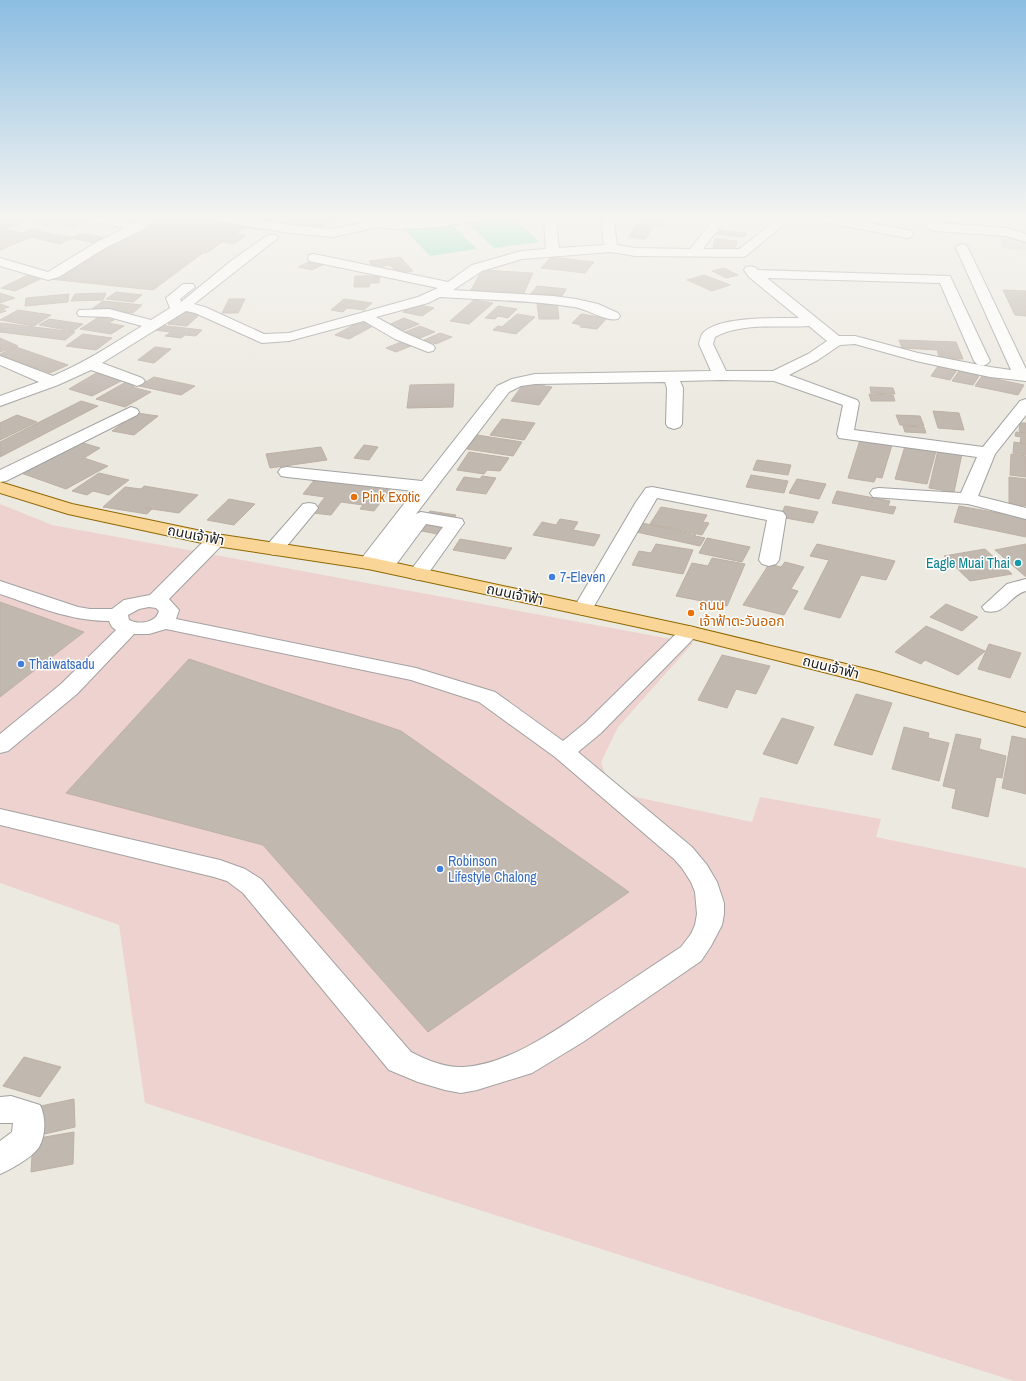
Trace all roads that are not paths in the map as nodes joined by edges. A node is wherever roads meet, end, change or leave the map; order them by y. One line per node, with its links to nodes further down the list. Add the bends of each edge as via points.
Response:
1 (214, 281): 9 (street)
2 (409, 281): 8 (street)
3 (457, 281): 8 (street)
4 (763, 281): 13 (street)
5 (946, 281): 18 (street)
6 (978, 281): 22 (street)
7 (188, 287): 9 (street, via 172,298 175,305)
8 (444, 290): 11 (street, via 423,300); 12 (street, via 576,303)
9 (184, 306): 11 (street, via 200,310 262,339 289,338); 14 (street)
10 (84, 313): 14 (street, via 109,313)
11 (364, 316): 16 (street)
12 (613, 316)
13 (813, 322): 15 (street); 20 (street, via 762,323 717,328 709,334 706,344)
14 (152, 324): 19 (street)
15 (836, 341): 21 (street, via 814,357); 22 (street, via 855,340 961,366)
16 (428, 348)
17 (0, 360): 25 (street)
18 (982, 361)
19 (90, 364): 24 (street); 25 (street)
20 (721, 375): 21 (street); 23 (street)
21 (776, 376): 30 (street, via 851,403 845,434)
22 (1024, 376)
23 (671, 377): 29 (street, via 675,388); 34 (street, via 516,382 502,389)
24 (137, 381)
25 (53, 382): 26 (street)
26 (0, 402)
27 (1026, 404): 30 (street)
28 (131, 412): 32 (street)
29 (674, 424)
30 (987, 453): 36 (street)
31 (287, 472): 34 (street)
32 (0, 477)
33 (0, 487): 39 (main road, ถนนเจ้าฟ้า, via 68,509)
34 (425, 488): 42 (street)
35 (878, 493): 36 (street)
36 (968, 499): 38 (street)
37 (309, 508): 40 (street)
38 (1026, 514)
39 (216, 540): 40 (main road, ถนนเจ้าฟ้า); 46 (street)
40 (274, 549): 42 (main road, ถนนเจ้าฟ้า)
41 (769, 560): 48 (street, via 776,516 652,492)
42 (376, 565): 43 (main road, ถนนเจ้าฟ้า); 43 (street, via 421,518 455,523)
43 (418, 574): 48 (main road, ถนนเจ้าฟ้า)
44 (1026, 585): 47 (street, via 1014,588)
45 (0, 587): 49 (street, via 74,612)
46 (156, 601): 49 (street, via 133,603 121,610); 50 (street, via 169,610)
47 (992, 607)
48 (583, 609): 51 (main road, ถนนเจ้าฟ้า)
49 (123, 621): 50 (street, via 146,628); 53 (street, via 69,689)
50 (162, 622): 54 (street, via 416,675 465,689 487,697)
51 (689, 632): 52 (main road, ถนนเจ้าฟ้า, via 867,676); 54 (street, via 592,728)
52 (1026, 720)
53 (0, 746)
54 (563, 752): 55 (street, via 683,853 704,881 710,898 711,916 704,936 691,954 573,1034 521,1064 477,1078 461,1080 418,1070 400,1061 252,886 236,875 220,869)
55 (0, 817)
56 (0, 1110): 57 (street, via 11,1109 29,1114 28,1139)
57 (0, 1160)

